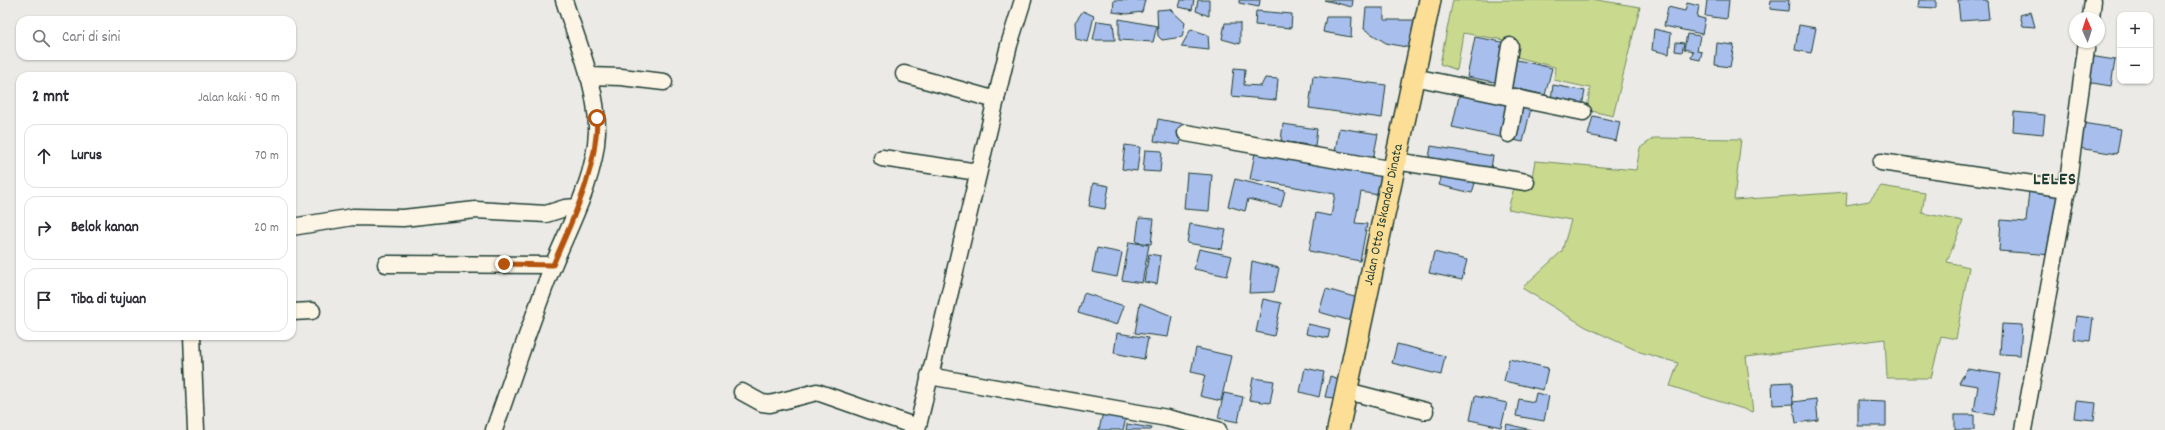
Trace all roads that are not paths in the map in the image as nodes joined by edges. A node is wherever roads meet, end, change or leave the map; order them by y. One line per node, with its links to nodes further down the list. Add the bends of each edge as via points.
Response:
1 (564, 0): 9 (street)
2 (1023, 0): 13 (street)
3 (1430, 0): 10 (main road, Jalan Otto Iskandar Dinata)
4 (2093, 0): 5 (street)
5 (2092, 12)
6 (1510, 46): 12 (street)
7 (2086, 48): 22 (street)
8 (904, 74): 13 (street)
9 (588, 76): 11 (street); 23 (street, via 597,118 597,132 591,166)
10 (1414, 77): 12 (street); 19 (main road, Jalan Otto Iskandar Dinata)
11 (664, 82)
12 (1509, 96): 14 (street); 16 (street)
13 (996, 100): 20 (street)
14 (1583, 112)
15 (1186, 133): 19 (street)
16 (1509, 134)
17 (882, 158): 20 (street)
18 (1881, 162): 22 (street)
19 (1395, 166): 21 (street); 31 (main road, Jalan Otto Iskandar Dinata)
20 (978, 172): 30 (street)
21 (1526, 182)
22 (2067, 189): 39 (street)
23 (577, 207): 24 (street, via 546,214 476,210 403,218 353,217); 26 (street)
24 (296, 226)
25 (386, 264): 26 (street)
26 (553, 265): 36 (street)
27 (312, 311): 28 (street)
28 (296, 312)
29 (192, 340): 35 (street)
30 (929, 376): 34 (street); 37 (street, via 1167,418)
31 (1346, 391): 33 (street); 38 (main road, Jalan Otto Iskandar Dinata)
32 (742, 392): 34 (street, via 762,403 770,404 817,392)
33 (1424, 411)
34 (917, 428)
35 (196, 430)
36 (494, 430)
37 (1218, 430)
38 (1338, 430)
39 (2023, 430)

